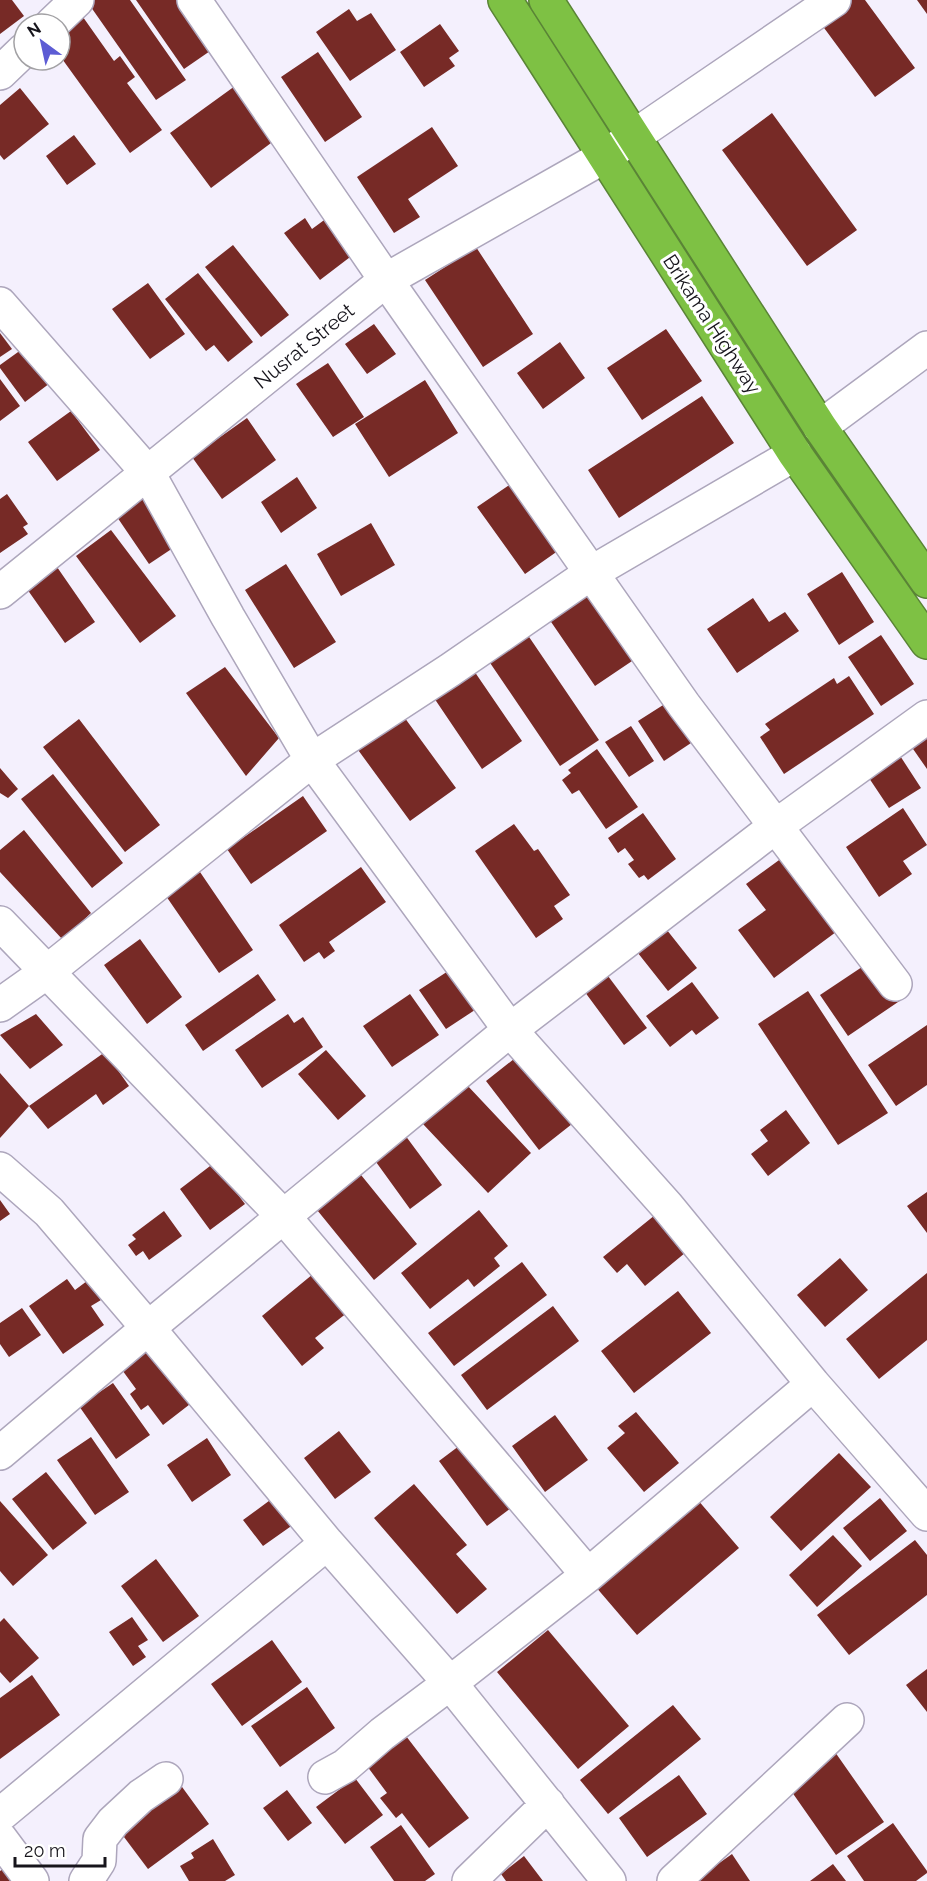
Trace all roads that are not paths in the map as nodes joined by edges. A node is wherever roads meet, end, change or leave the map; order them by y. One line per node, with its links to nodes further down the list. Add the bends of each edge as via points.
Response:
1 (77, 0): 6 (street)
2 (194, 0): 11 (street)
3 (505, 0): 10 (highway, Brikama Highway)
4 (546, 0): 9 (highway, Brikama Highway)
5 (834, 0): 9 (street, Nusrat Street)
6 (64, 12)
7 (12, 62): 8 (street)
8 (0, 73)
9 (633, 137): 10 (street, Nusrat Street); 14 (highway, Brikama Highway)
10 (604, 156): 11 (street, Nusrat Street); 15 (highway, Brikama Highway)
11 (386, 280): 16 (street, Nusrat Street); 17 (street)
12 (0, 304): 16 (street)
13 (927, 348): 14 (street)
14 (820, 427): 18 (highway, Brikama Highway)
15 (795, 454): 17 (street); 20 (highway, Brikama Highway)
16 (148, 473): 19 (street, Nusrat Street); 22 (street)
17 (591, 573): 22 (street); 23 (street)
18 (927, 580)
19 (0, 592)
20 (927, 642)
21 (927, 717): 23 (street)
22 (312, 760): 25 (street); 28 (street)
23 (776, 826): 26 (street); 28 (street)
24 (0, 923): 25 (street)
25 (48, 971): 27 (street); 30 (street)
26 (895, 984)
27 (0, 1005)
28 (510, 1030): 30 (street); 32 (street, via 667,1206)
29 (0, 1169): 31 (street, via 49,1212)
30 (284, 1217): 31 (street); 36 (street)
31 (148, 1328): 33 (street); 35 (street)
32 (813, 1384): 34 (street); 36 (street)
33 (0, 1454)
34 (927, 1514)
35 (327, 1543): 37 (street); 42 (street)
36 (588, 1575): 37 (street)
37 (450, 1683): 39 (street, via 345,1766); 41 (street)
38 (847, 1720): 48 (street)
39 (325, 1777)
40 (166, 1779): 45 (street, via 113,1822 100,1839 99,1861)
41 (548, 1804): 46 (street); 47 (street)
42 (0, 1815)
43 (0, 1838): 44 (street)
44 (32, 1881)
45 (86, 1881)
46 (470, 1881)
47 (609, 1881)
48 (674, 1881)

